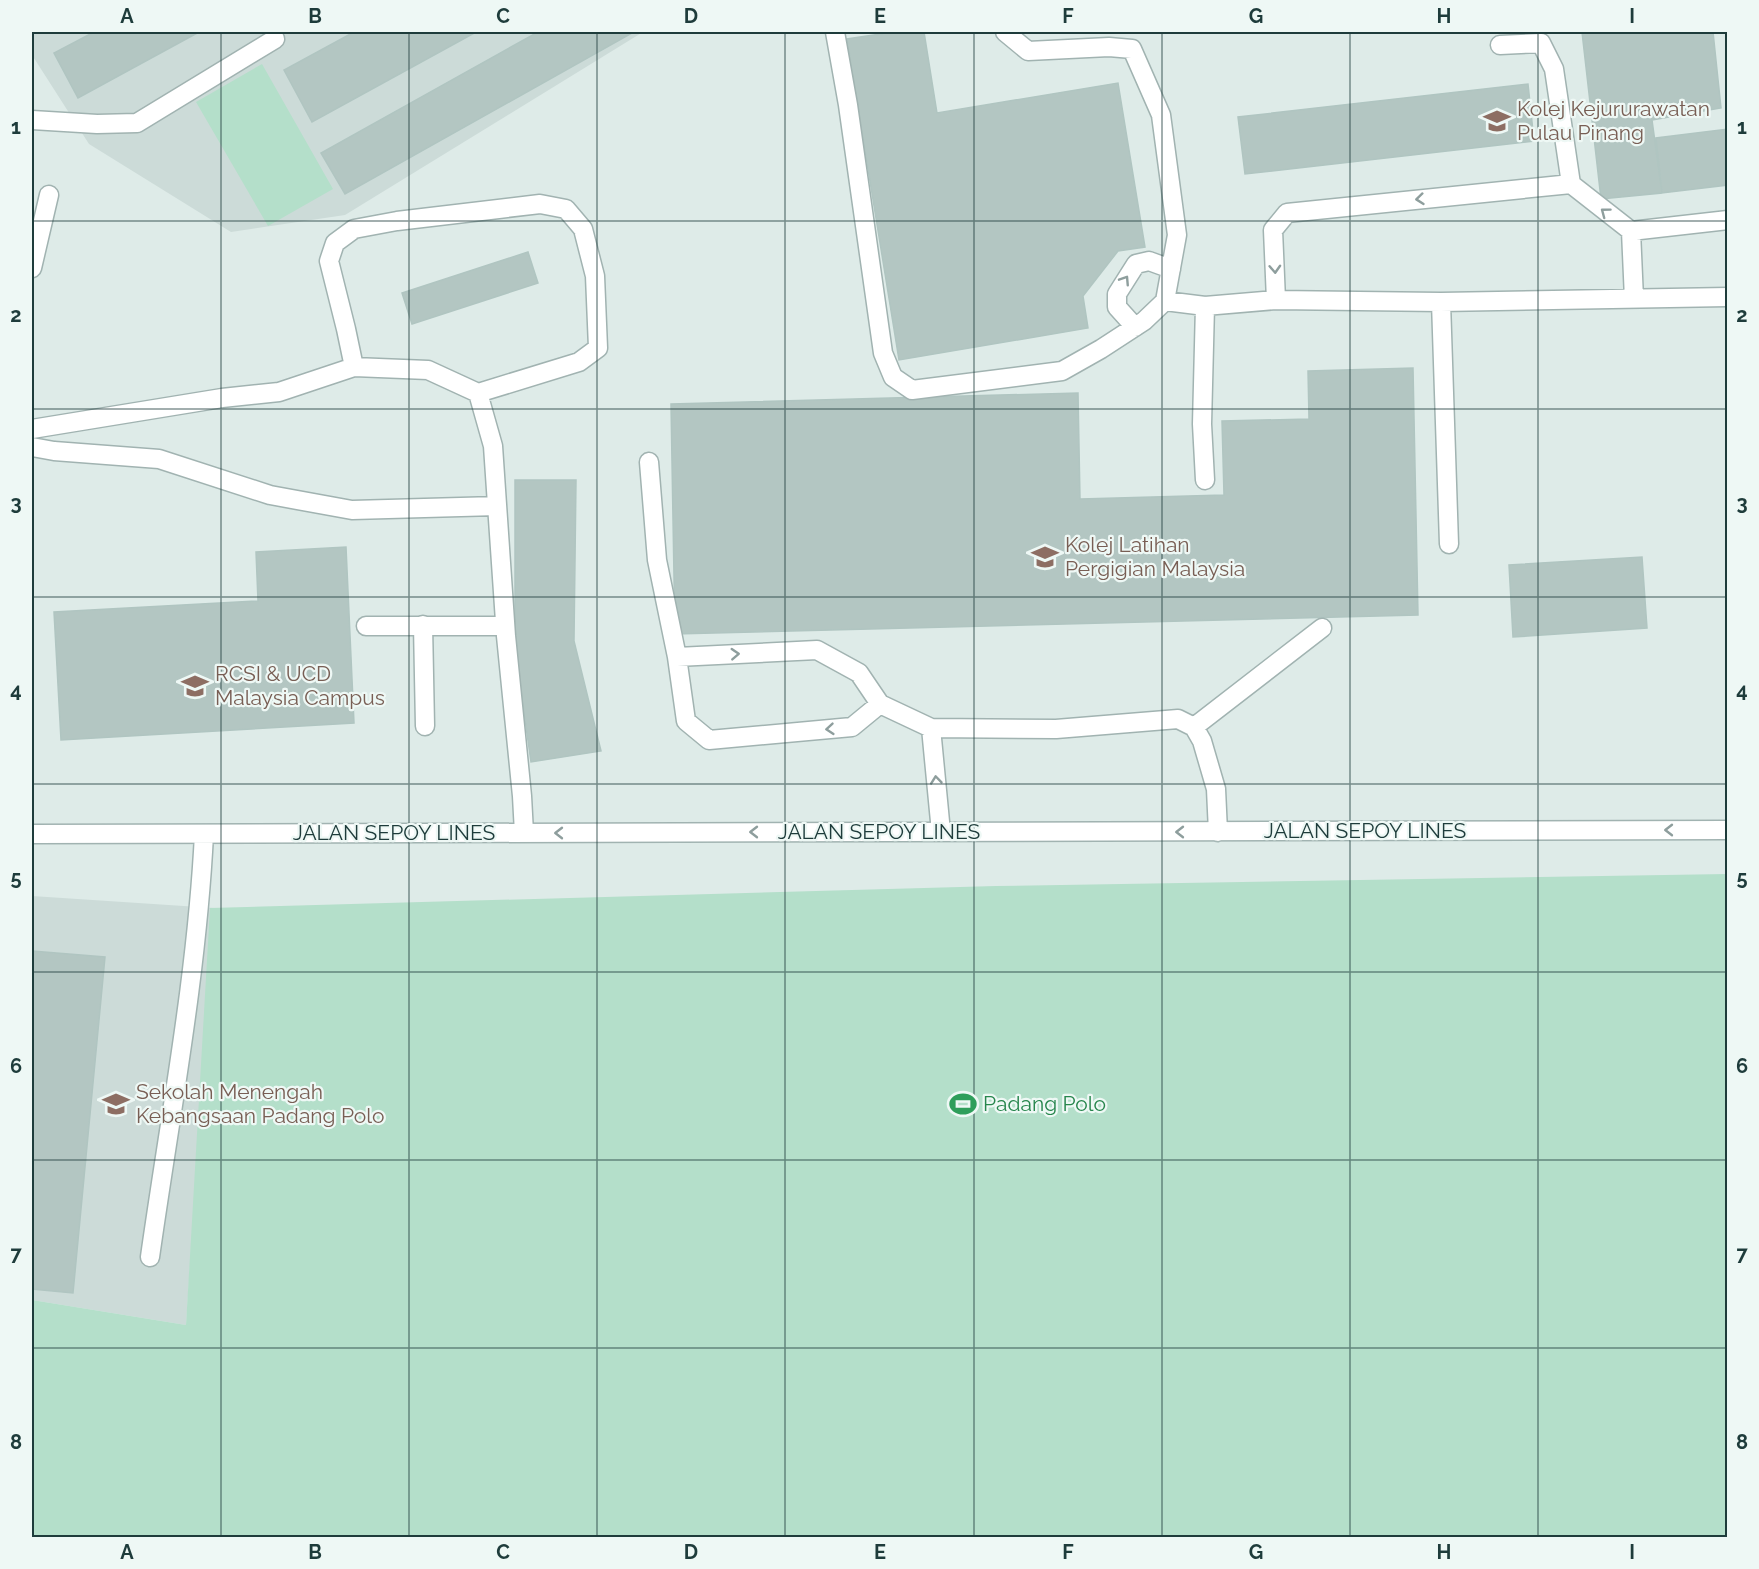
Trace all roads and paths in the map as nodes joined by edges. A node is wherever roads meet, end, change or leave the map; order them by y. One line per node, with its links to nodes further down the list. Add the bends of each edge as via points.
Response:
1 (835, 32): 18 (street, via 883,353 893,377 912,390 1062,371)
2 (1005, 32): 11 (street, via 1028,51 1109,47 1132,50 1161,115 1177,235)
3 (275, 39): 5 (street, via 137,123)
4 (1500, 45): 6 (street, via 1541,44 1554,69)
5 (32, 120)
6 (1571, 184): 9 (street, one-way to 6); 14 (street, one-way to 14, via 1287,213 1273,230)
7 (49, 195): 10 (street)
8 (1728, 220): 9 (street)
9 (1631, 231): 13 (street)
10 (32, 268)
11 (1171, 269): 15 (street); 18 (street, one-way to 11, via 1117,307 1117,294 1136,264 1149,261)
12 (1728, 297): 13 (street)
13 (1634, 299): 16 (street)
14 (1276, 300): 16 (street); 17 (street)
15 (1165, 301): 17 (street); 18 (street)
16 (1441, 302): 26 (street)
17 (1205, 306): 24 (street)
18 (1135, 327)
19 (354, 367): 20 (street, via 428,370); 20 (street, via 329,261 334,243 354,229 397,221 540,204 566,209 583,229 595,276 597,348 579,362); 21 (street, via 279,392)
20 (478, 393): 25 (street, via 493,446)
21 (32, 429)
22 (32, 447): 25 (street, via 159,459 270,495 352,510)
23 (649, 462): 31 (street, via 657,560)
24 (1205, 480)
25 (497, 506): 29 (street)
26 (1449, 544)
27 (423, 625): 28 (street); 29 (street); 33 (street)
28 (366, 626)
29 (505, 626): 39 (street)
30 (1322, 628): 35 (street)
31 (677, 657): 32 (street, one-way to 32, via 817,650 859,673); 32 (street, one-way to 31, via 852,727 709,740 686,721)
32 (880, 704): 34 (street)
33 (425, 726)
34 (931, 728): 35 (street, via 1056,729 1178,719); 38 (street, one-way to 34)
35 (1194, 728): 37 (street, via 1202,741 1216,789)
36 (1728, 830): 37 (street, JALAN SEPOY LINES, one-way to 37)
37 (1218, 831): 38 (street, JALAN SEPOY LINES, one-way to 38)
38 (940, 832): 39 (street, JALAN SEPOY LINES, one-way to 39)
39 (524, 833): 41 (street, JALAN SEPOY LINES)
40 (32, 834): 41 (street, JALAN SEPOY LINES)
41 (204, 834): 42 (street, via 189,994)
42 (150, 1257)

